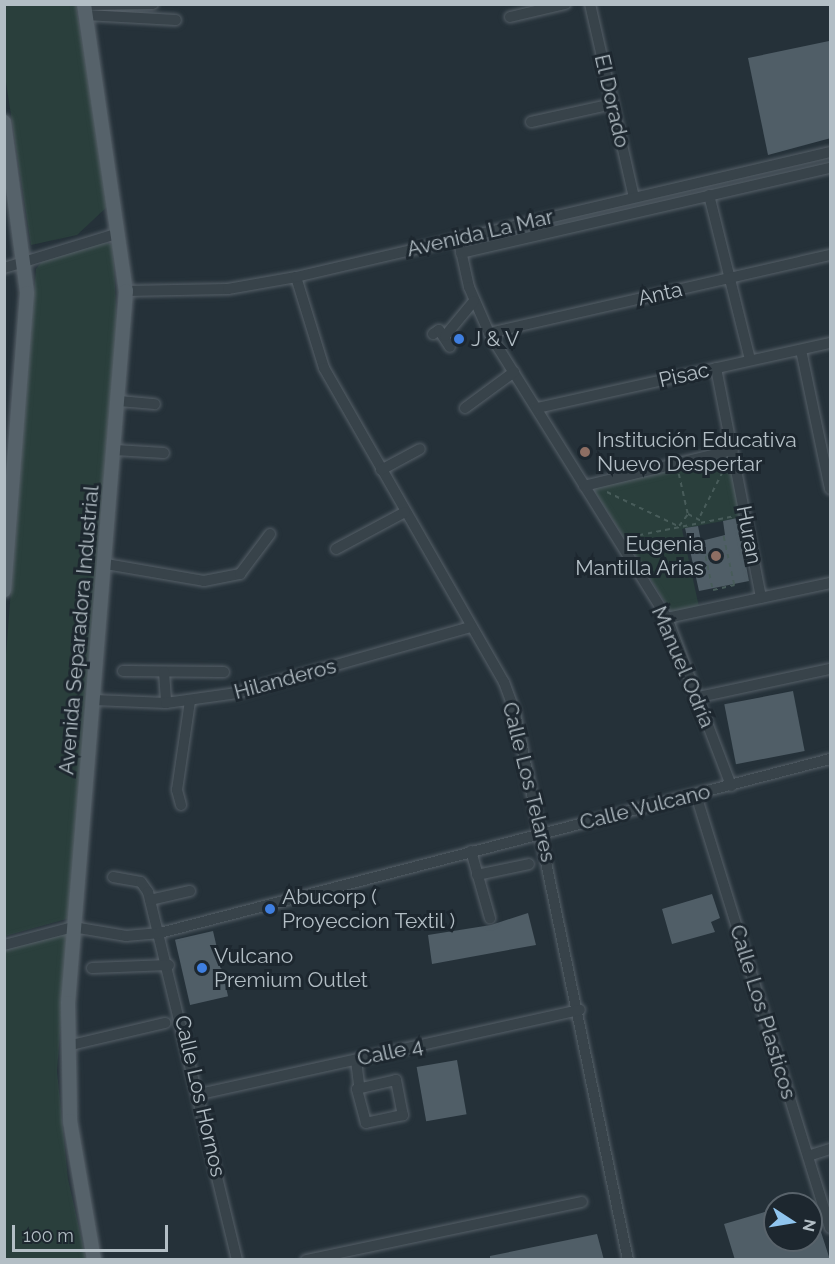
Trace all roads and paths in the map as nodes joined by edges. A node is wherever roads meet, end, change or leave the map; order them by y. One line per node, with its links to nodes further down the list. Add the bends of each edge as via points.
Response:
1 (153, 4): 5 (street)
2 (565, 4): 4 (street)
3 (590, 4): 8 (street, El Dorado)
4 (550, 6): 6 (street)
5 (85, 7): 7 (street); 15 (main road, Avenida Separadora Industrial)
6 (510, 17)
7 (176, 20)
8 (613, 104): 10 (street); 14 (street, El Dorado)
9 (4, 122): 19 (main road)
10 (531, 122)
11 (831, 152): 14 (street, Avenida La Mar)
12 (831, 168): 13 (street, Avenida La Mar)
13 (709, 195): 17 (street, Avenida La Mar); 22 (street)
14 (634, 197): 16 (street, Avenida La Mar)
15 (119, 233): 19 (street); 23 (main road, Avenida Separadora Industrial)
16 (458, 237): 17 (street, Manuel Odría); 21 (street, Avenida La Mar)
17 (460, 253): 24 (street, Manuel Odría)
18 (831, 255): 22 (street, Anta)
19 (26, 263): 20 (street); 39 (main road)
20 (4, 268)
21 (296, 277): 23 (street, Avenida La Mar, via 228,289); 45 (street, Calle Los Telares, via 324,368)
22 (730, 278): 25 (street, Anta); 31 (street)
23 (126, 291): 34 (main road, Avenida Separadora Industrial)
24 (474, 301): 25 (street, Manuel Odría); 27 (street)
25 (489, 333): 33 (street, Manuel Odría)
26 (433, 334): 27 (street, via 437,330)
27 (445, 336): 29 (street)
28 (831, 343): 30 (street, Pisac)
29 (450, 347)
30 (801, 350): 31 (street, Pisac); 48 (street)
31 (750, 360): 32 (street, Pisac)
32 (716, 368): 37 (street, Pisac); 42 (street, Huran)
33 (514, 372): 36 (street); 37 (street, Manuel Odría)
34 (119, 401): 35 (street); 41 (main road, Avenida Separadora Industrial)
35 (155, 404)
36 (465, 408)
37 (537, 408): 47 (street, Manuel Odría)
38 (4, 419): 39 (street)
39 (19, 420): 66 (main road)
40 (420, 449): 45 (street)
41 (115, 450): 43 (street); 63 (main road, Avenida Separadora Industrial)
42 (733, 450): 47 (street); 68 (street, Huran)
43 (164, 453)
44 (728, 461): 53 (path)
45 (381, 470): 50 (street, Calle Los Telares)
46 (679, 473): 51 (path)
47 (584, 486): 69 (street, Manuel Odría)
48 (831, 489)
49 (603, 490): 55 (path)
50 (405, 512): 60 (street); 70 (street, Calle Los Telares)
51 (688, 514): 53 (path); 55 (path)
52 (738, 515): 54 (path)
53 (699, 516): 54 (path)
54 (703, 522): 55 (path)
55 (679, 527): 58 (path)
56 (270, 534): 63 (street, via 240,574 204,581)
57 (723, 535): 61 (path)
58 (630, 537)
59 (702, 539): 62 (path)
60 (336, 549)
61 (726, 552): 62 (path); 65 (path, via 734,585)
62 (706, 556): 65 (path, via 713,590)
63 (106, 564): 76 (main road, Avenida Separadora Industrial)
64 (831, 583): 68 (street)
65 (723, 588): 67 (path)
66 (4, 590)
67 (725, 593)
68 (761, 598): 69 (street)
69 (667, 618): 75 (street, Manuel Odría)
70 (471, 627): 77 (street, Hilanderos, via 307,675); 83 (street, Calle Los Telares, via 504,682 515,712)
71 (831, 669): 75 (street)
72 (123, 671): 73 (street)
73 (164, 672): 74 (street); 78 (street)
74 (224, 672)
75 (699, 697): 80 (street, Manuel Odría)
76 (94, 700): 78 (street, Hilanderos); 91 (main road, Avenida Separadora Industrial)
77 (190, 701): 78 (street, Hilanderos); 82 (street, via 177,790)
78 (166, 703)
79 (831, 759): 80 (street, Calle Vulcano)
80 (731, 786): 81 (street, Calle Vulcano)
81 (696, 795): 83 (street, Calle Vulcano); 103 (street, Calle Los Plasticos)
82 (181, 804)
83 (543, 833): 84 (street, Calle Vulcano); 96 (street, Calle Los Telares)
84 (471, 852): 86 (street); 92 (street, Calle Vulcano)
85 (529, 864): 86 (street)
86 (477, 875): 90 (street)
87 (113, 877): 89 (street, via 141,882)
88 (190, 891): 89 (street)
89 (150, 900): 92 (street, Calle Los Hornos)
90 (490, 918)
91 (73, 927): 92 (street, Calle Vulcano, via 126,936); 93 (street, Calle Vulcano); 98 (main road, Avenida Separadora Industrial)
92 (160, 933): 94 (street, Calle Los Hornos)
93 (4, 945)
94 (169, 965): 95 (street); 101 (street, Calle Los Hornos)
95 (92, 968)
96 (579, 1010): 99 (street, Calle 4); 109 (street, Calle Los Telares)
97 (165, 1023): 98 (street)
98 (67, 1046): 106 (main road, Avenida Separadora Industrial, via 76,1176)
99 (356, 1060): 100 (street); 101 (street, Calle 4)
100 (359, 1086): 100 (street, via 366,1123 403,1115 396,1080)
101 (200, 1094): 107 (street, Calle Los Hornos)
102 (831, 1149): 103 (street)
103 (808, 1156): 105 (street, Calle Los Plasticos)
104 (582, 1202): 108 (street)
105 (831, 1228)
106 (93, 1260)
107 (237, 1260)
108 (306, 1260)
109 (628, 1260)

